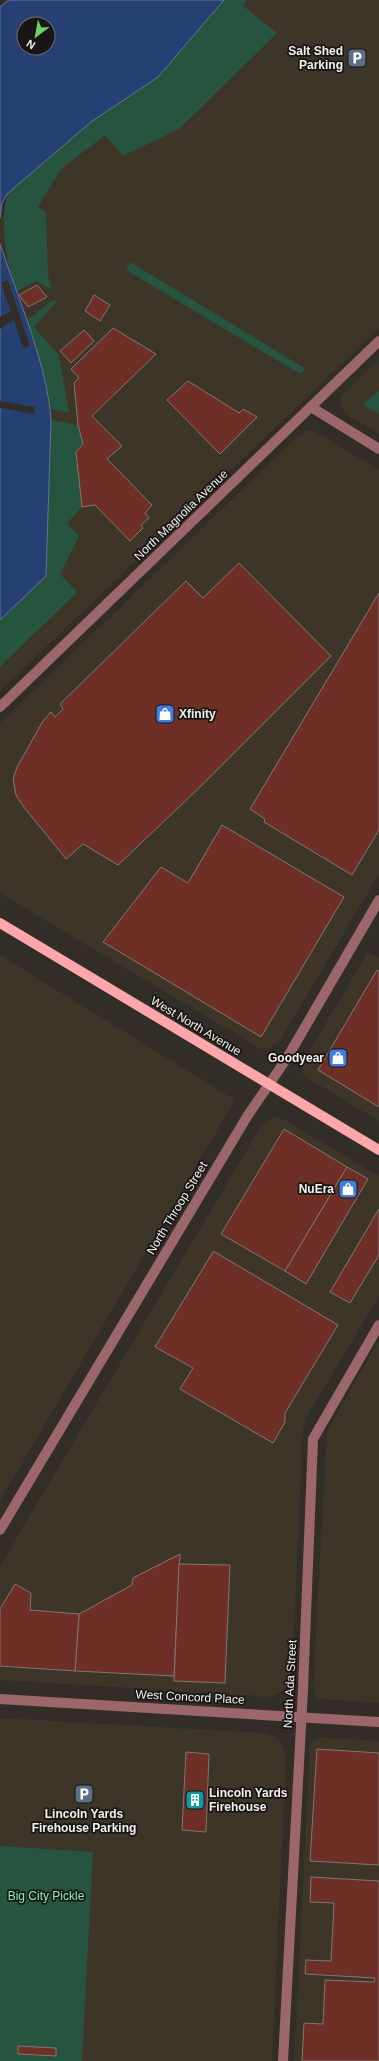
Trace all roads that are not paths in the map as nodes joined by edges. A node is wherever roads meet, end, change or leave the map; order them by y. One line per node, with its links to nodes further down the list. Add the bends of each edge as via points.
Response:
1 (379, 341): 2 (street, North Magnolia Avenue)
2 (311, 407): 3 (street); 4 (street, North Magnolia Avenue)
3 (379, 449)
4 (0, 707)
5 (379, 900): 7 (street, North Throop Street)
6 (0, 923): 7 (main road, West North Avenue)
7 (269, 1085): 8 (main road, West North Avenue); 10 (street, North Throop Street, via 248,1115)
8 (379, 1150)
9 (379, 1325): 12 (street, North Ada Street, via 313,1439)
10 (0, 1530)
11 (0, 1699): 12 (street, West Concord Place)
12 (301, 1717): 13 (street, West Concord Place); 14 (street, North Ada Street)
13 (379, 1722)
14 (283, 2061)

